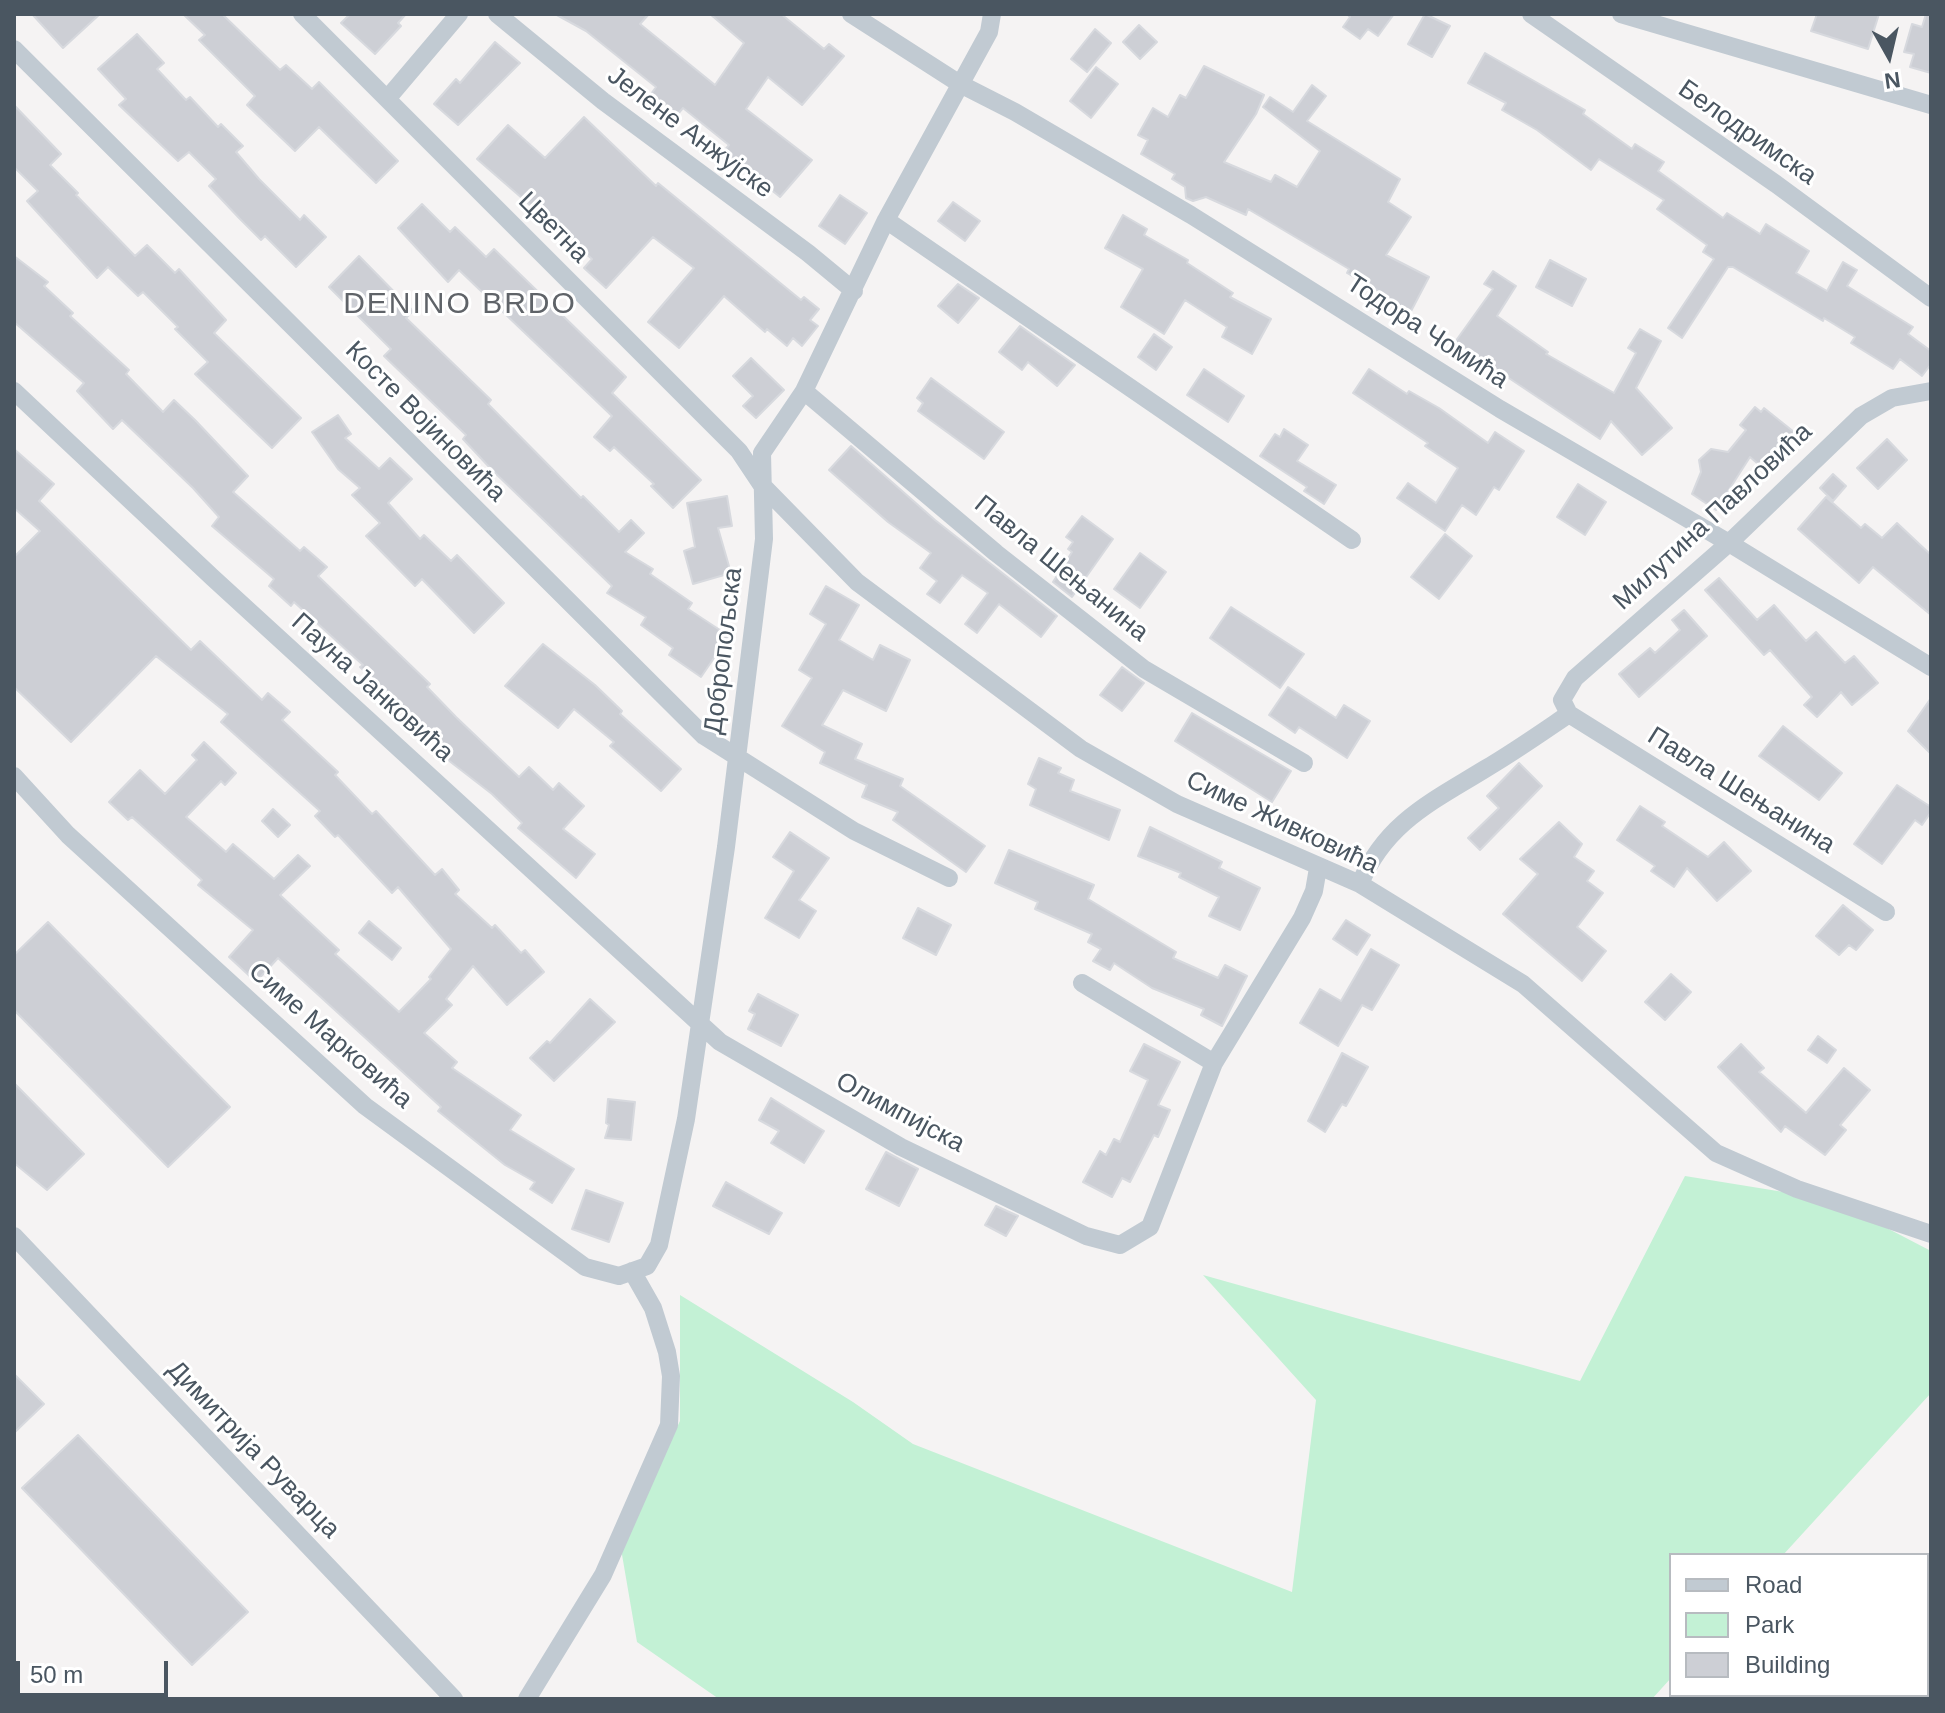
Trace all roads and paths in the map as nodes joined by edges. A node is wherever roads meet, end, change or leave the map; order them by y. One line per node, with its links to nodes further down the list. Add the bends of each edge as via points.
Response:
1 (302, 14): 10 (street, Цветна)
2 (459, 14): 10 (street)
3 (497, 14): 13 (street, Јелене Анжујске)
4 (851, 14): 9 (street, Тодора Чомића)
5 (992, 14): 9 (street, via 989,32)
6 (1531, 14): 14 (street, Белодримска)
7 (1621, 14): 11 (street)
8 (14, 49): 23 (street, Косте Војиновића, via 704,736)
9 (960, 84): 12 (street, Добропољска); 20 (street, Тодора Чомића, via 1191,215 1500,409)
10 (387, 99): 18 (street, Цветна, via 739,451)
11 (1931, 105)
12 (886, 220): 13 (street, Добропољска); 19 (street)
13 (854, 291): 16 (street, Добропољска)
14 (1931, 298)
15 (14, 391): 31 (street, Пауна Јанковића)
16 (804, 391): 18 (street, Добропољска, via 762,453); 24 (street, Павла Шењанина, via 1144,669)
17 (1931, 391): 20 (street, Милутина Павловића, via 1892,398 1861,416)
18 (761, 484): 23 (street, Добропољска, via 764,539); 26 (street, Симе Живковића, via 857,582 1081,749 1177,804)
19 (1352, 540)
20 (1729, 543): 21 (street, Тодора Чомића); 22 (street, Милутина Павловића, via 1575,678 1562,700)
21 (1931, 667)
22 (1569, 714): 28 (street, via 1410,816 1368,865); 29 (street, Павла Шењанина)
23 (736, 759): 27 (street, Косте Војиновића, via 854,831); 31 (street, Добропољска)
24 (1304, 763)
25 (14, 776): 35 (street, Симе Марковића, via 68,835 365,1106 585,1267 619,1276)
26 (1318, 868): 28 (street, Симе Живковића); 32 (street, via 1302,918)
27 (949, 878)
28 (1360, 884): 33 (street, Симе Живковића, via 1523,984 1716,1153 1797,1189)
29 (1886, 912)
30 (1082, 983): 32 (street)
31 (699, 1020): 32 (street, Олимпијска, via 720,1042 901,1147 1086,1236 1120,1245 1150,1227); 35 (street, Добропољска, via 686,1119 659,1245)
32 (1214, 1063)
33 (1931, 1234)
34 (14, 1236): 36 (street, Димитрија Руварца)
35 (640, 1269): 37 (street, via 667,1352 669,1425 603,1575)
36 (454, 1699)
37 (527, 1699)

